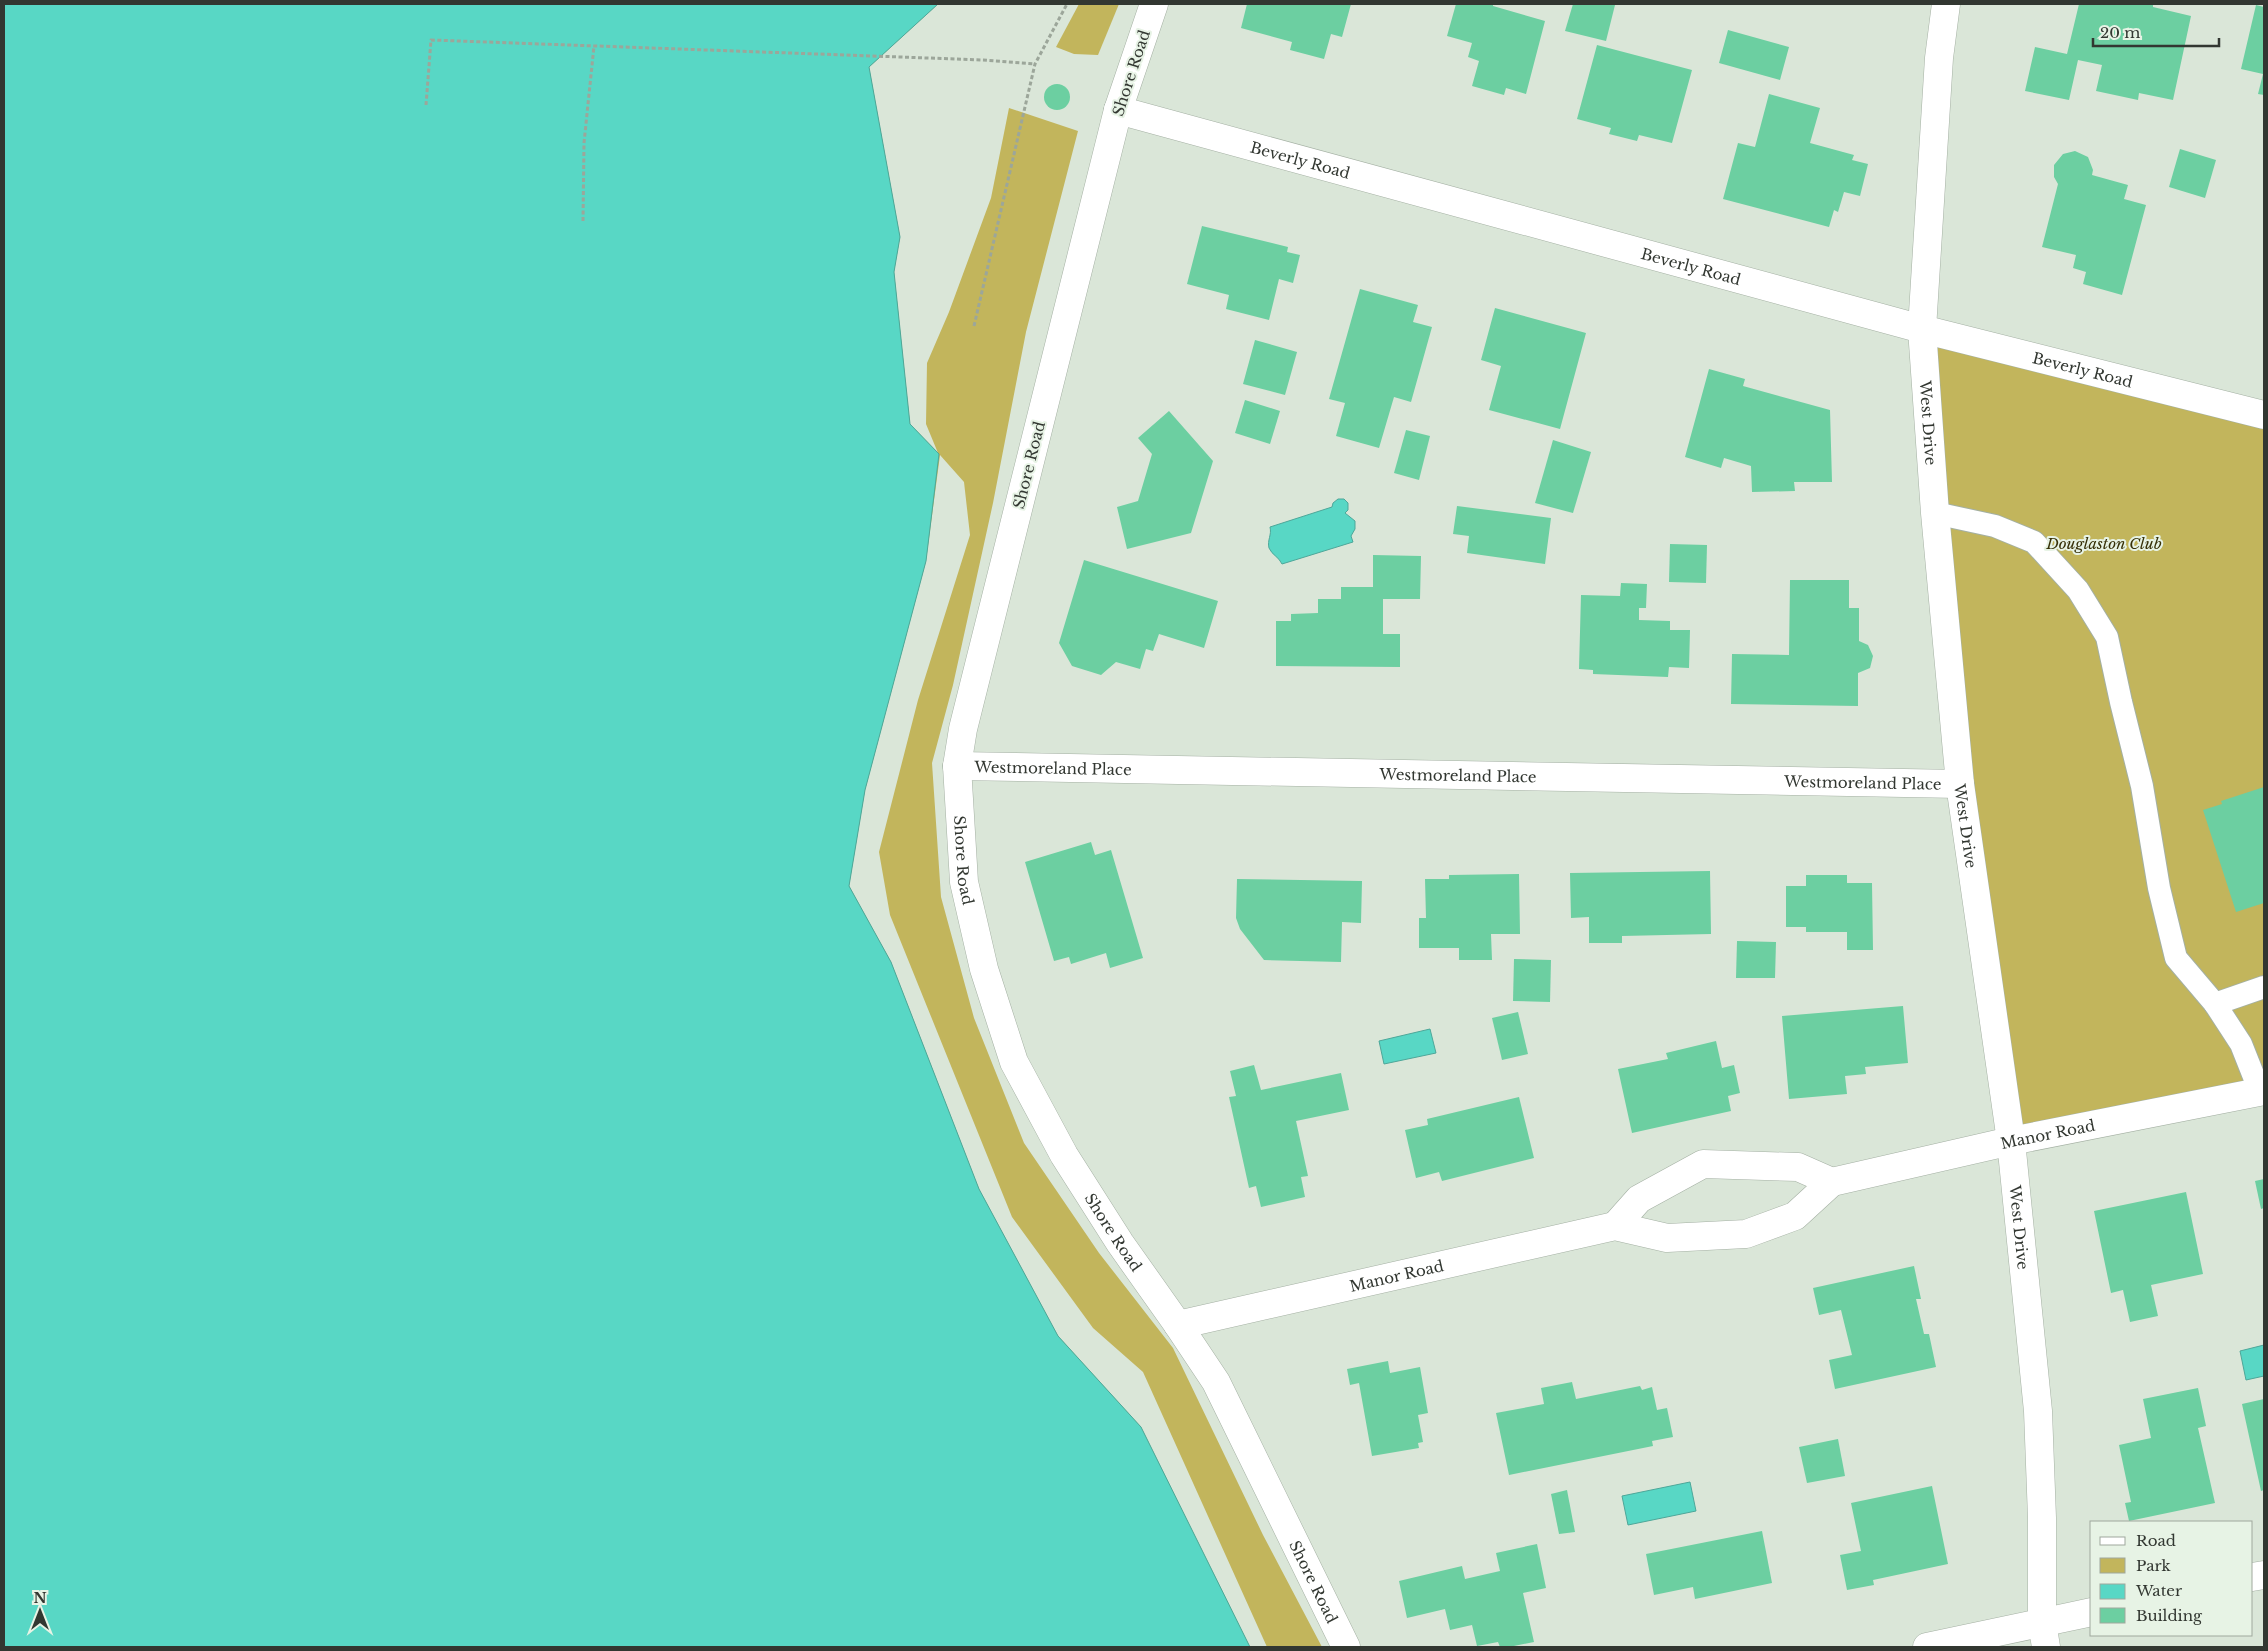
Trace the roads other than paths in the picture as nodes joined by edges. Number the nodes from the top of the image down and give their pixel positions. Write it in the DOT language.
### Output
graph roads {
  1 [pos="1154,4"];
  2 [pos="1946,4"];
  3 [pos="1118,110"];
  4 [pos="1922,328"];
  5 [pos="2264,414"];
  6 [pos="1934,512"];
  7 [pos="957,766"];
  8 [pos="1960,784"];
  9 [pos="2264,987"];
  10 [pos="2215,1004"];
  11 [pos="2262,1091"];
  12 [pos="2011,1141"];
  13 [pos="1832,1182"];
  14 [pos="1615,1226"];
  15 [pos="1178,1325"];
  16 [pos="2090,1613"];
  17 [pos="2044,1635"];
  18 [pos="1346,1647"];
  19 [pos="1927,1647"];
  1 -- 3 [label="street, Shore Road"];
  2 -- 4 [label="street, West Drive"];
  3 -- 4 [label="street, Beverly Road"];
  3 -- 7 [label="street, Shore Road"];
  4 -- 5 [label="street, Beverly Road"];
  4 -- 6 [label="street, West Drive"];
  6 -- 8 [label="street, West Drive"];
  6 -- 10 [label="lane"];
  7 -- 8 [label="street, Westmoreland Place"];
  7 -- 15 [label="street, Shore Road"];
  8 -- 12 [label="street, West Drive"];
  9 -- 10 [label="lane"];
  10 -- 11 [label="lane"];
  11 -- 12 [label="street, Manor Road"];
  12 -- 13 [label="street, Manor Road"];
  12 -- 17 [label="street, West Drive"];
  13 -- 14 [label="street, Manor Road"];
  13 -- 14 [label="street"];
  14 -- 15 [label="street, Manor Road"];
  15 -- 18 [label="street, Shore Road"];
  16 -- 17 [label="street"];
  17 -- 19 [label="street"];
}
